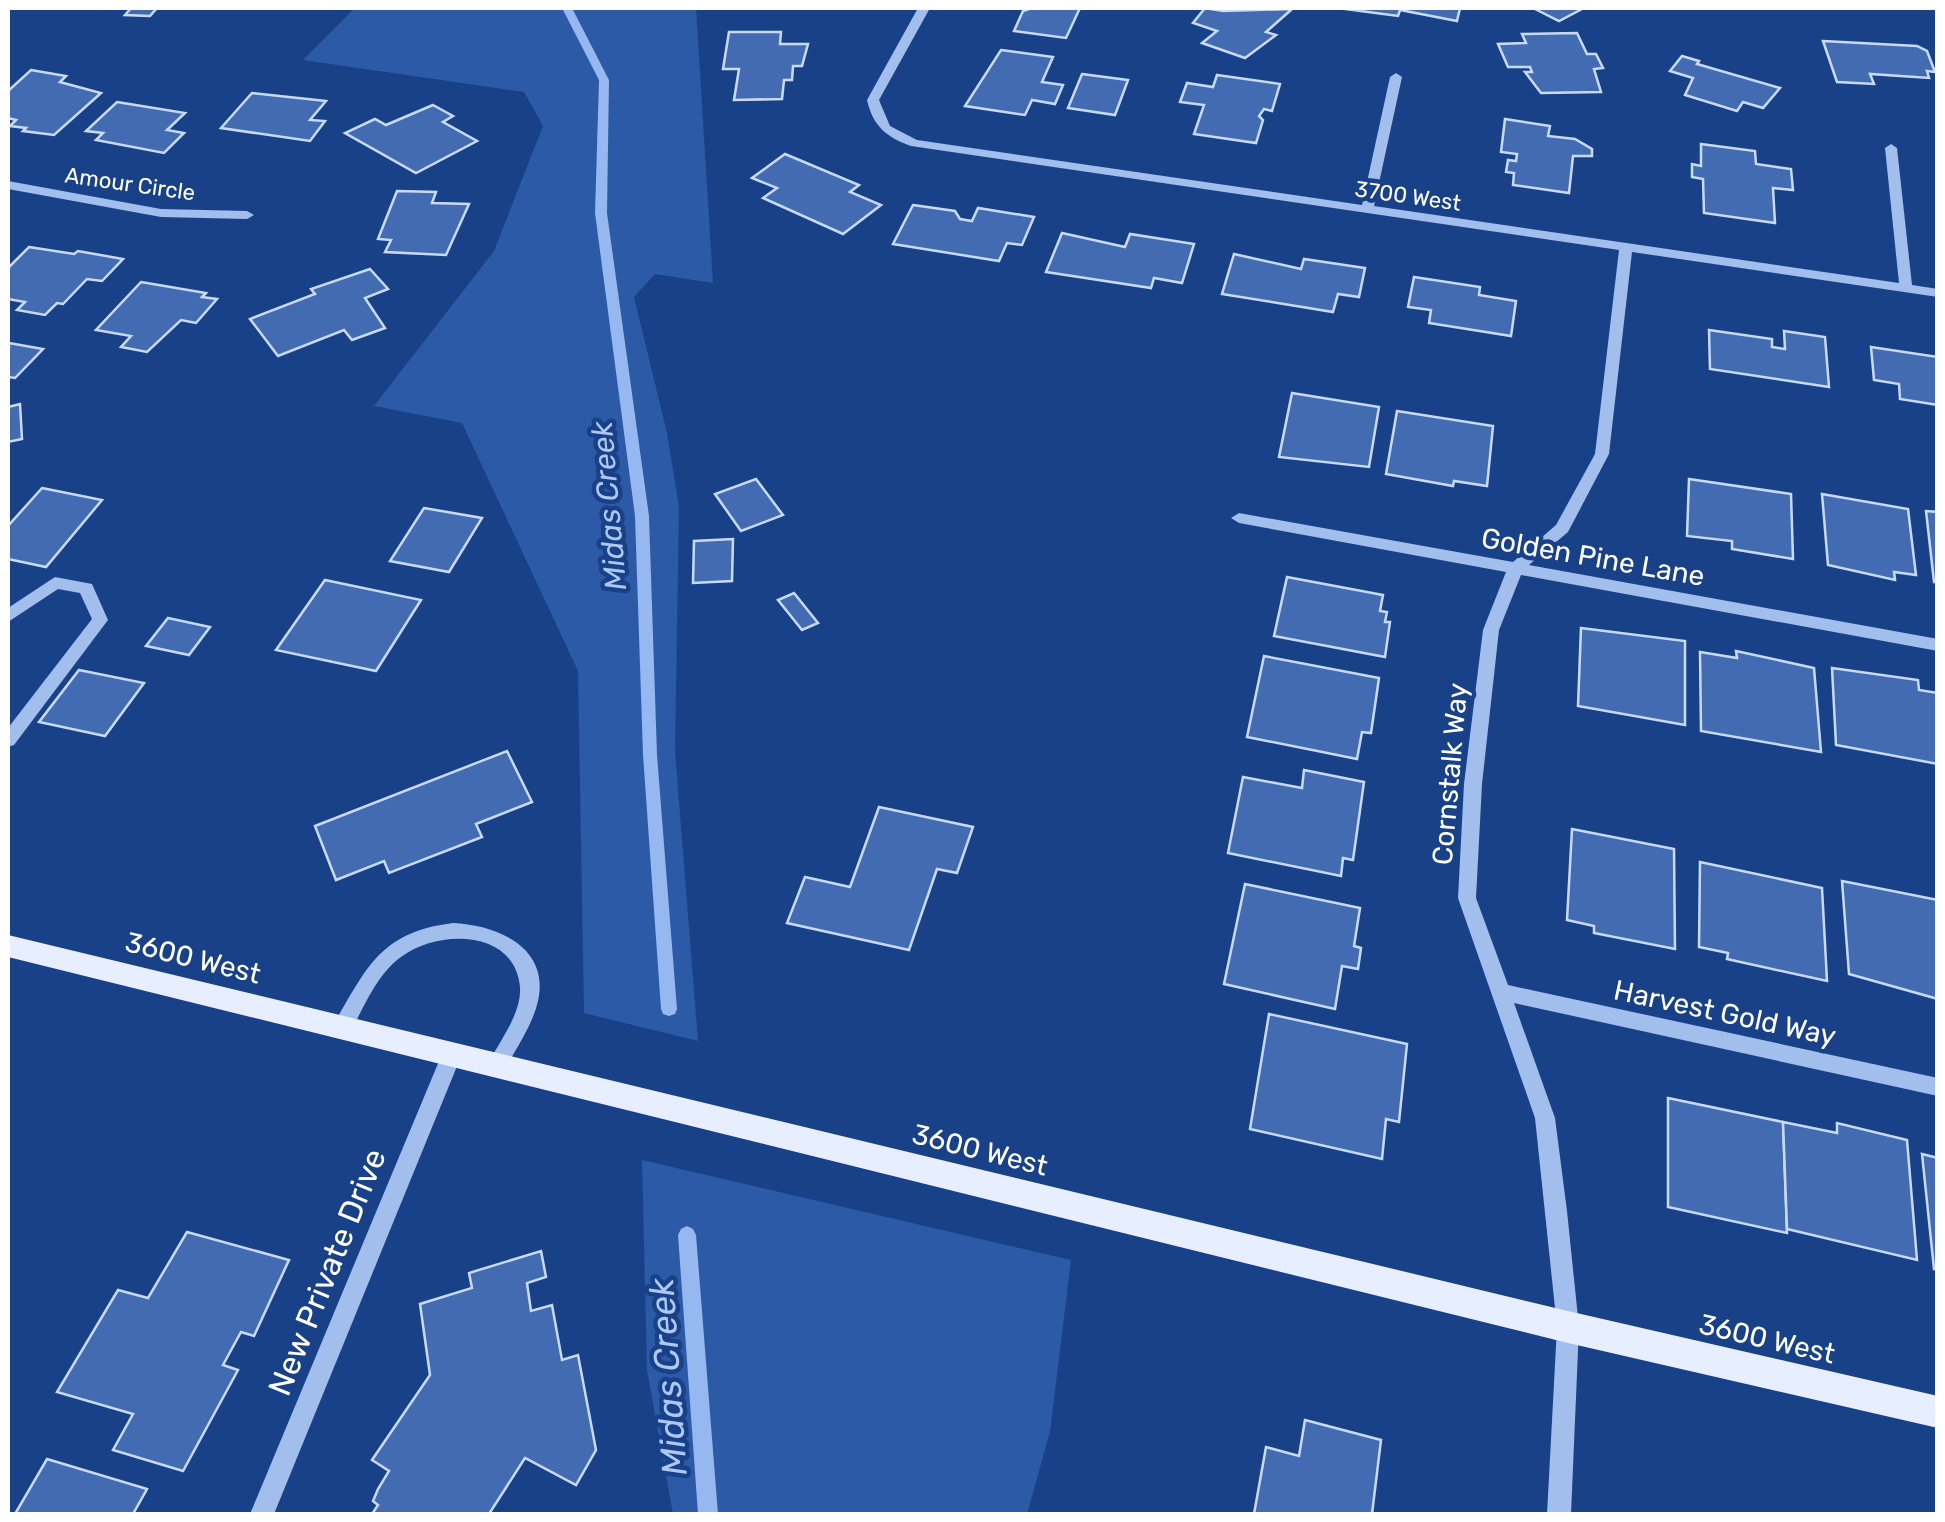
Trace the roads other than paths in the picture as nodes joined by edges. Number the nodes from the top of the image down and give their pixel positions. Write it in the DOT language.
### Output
graph roads {
  1 [pos="924,8"];
  2 [pos="1396,77"];
  3 [pos="1891,148"];
  4 [pos="8,186"];
  5 [pos="1368,210"];
  6 [pos="247,214"];
  7 [pos="1626,249"];
  8 [pos="1906,288"];
  9 [pos="1938,293"];
  10 [pos="1240,518"];
  11 [pos="1516,568"];
  12 [pos="8,616"];
  13 [pos="1938,644"];
  14 [pos="8,740"];
  15 [pos="8,946"];
  16 [pos="1501,992"];
  17 [pos="342,1028"];
  18 [pos="452,1054"];
  19 [pos="497,1066"];
  20 [pos="1938,1087"];
  21 [pos="1568,1327"];
  22 [pos="1938,1412"];
  23 [pos="262,1514"];
  24 [pos="1560,1514"];
  1 -- 5 [label="street, 3700 West"];
  2 -- 5 [label="street"];
  3 -- 8 [label="street"];
  4 -- 6 [label="street, Amour Circle"];
  5 -- 7 [label="street, 3700 West"];
  7 -- 8 [label="street, 3700 West"];
  7 -- 11 [label="street, Cornstalk Way"];
  8 -- 9 [label="street, 3700 West"];
  10 -- 11 [label="street, Golden Pine Lane"];
  11 -- 13 [label="street, Golden Pine Lane"];
  11 -- 16 [label="street, Cornstalk Way"];
  12 -- 14 [label="street"];
  15 -- 17 [label="main road, 3600 West"];
  16 -- 20 [label="street, Harvest Gold Way"];
  16 -- 21 [label="street, Cornstalk Way"];
  17 -- 18 [label="main road, 3600 West"];
  17 -- 19 [label="street"];
  18 -- 19 [label="main road, 3600 West"];
  18 -- 23 [label="street, New Private Drive"];
  19 -- 21 [label="main road, 3600 West"];
  21 -- 22 [label="main road, 3600 West"];
  21 -- 24 [label="street, Cornstalk Way"];
}
